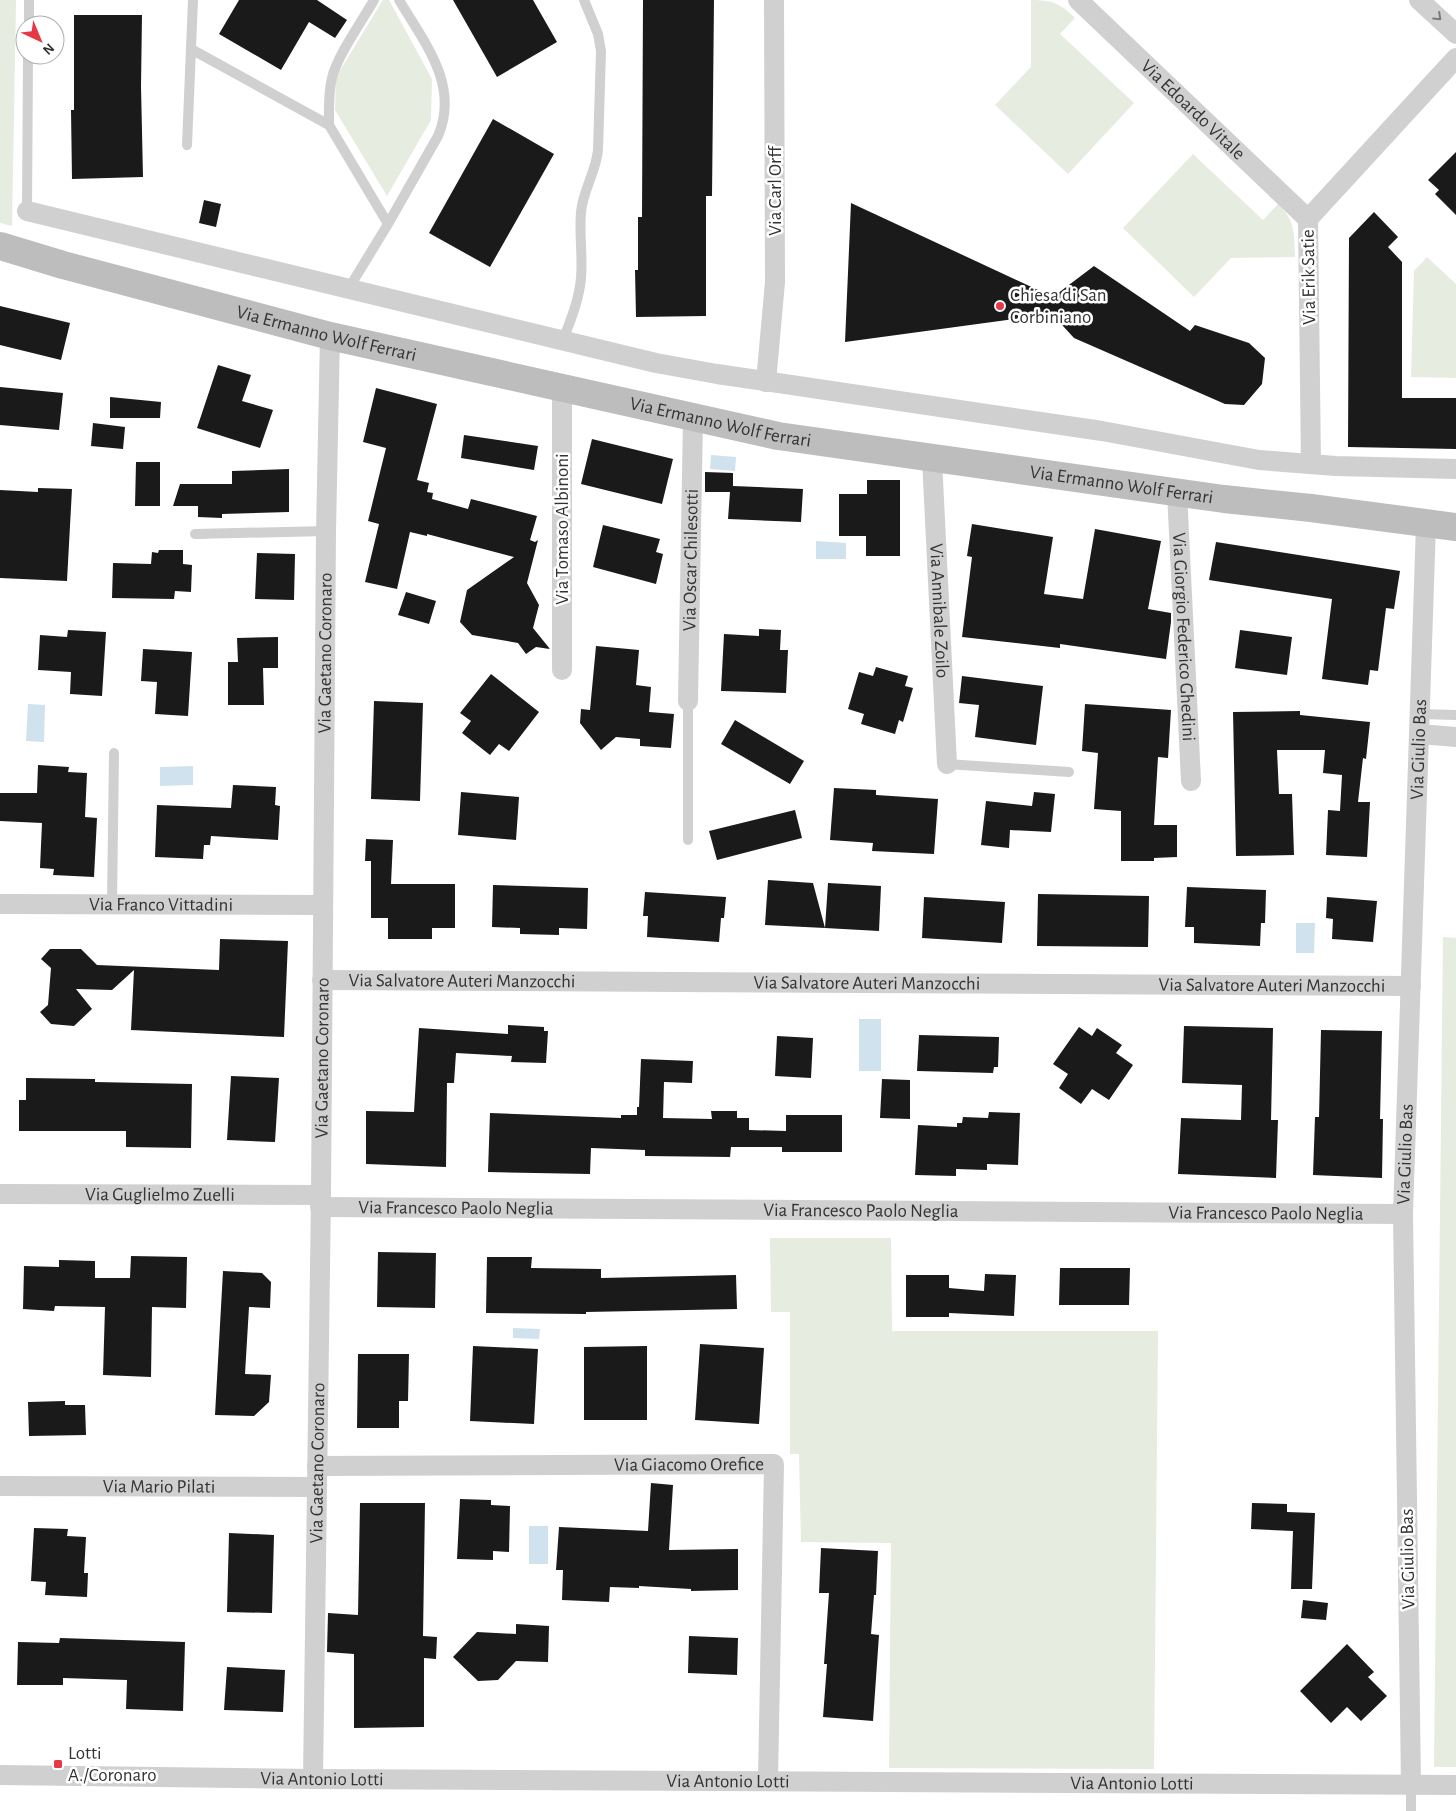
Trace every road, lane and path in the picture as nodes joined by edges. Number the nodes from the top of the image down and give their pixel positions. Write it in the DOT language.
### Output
graph roads {
  1 [pos="29,0"];
  2 [pos="193,0"];
  3 [pos="374,0"];
  4 [pos="399,0"];
  5 [pos="774,0"];
  6 [pos="1078,0"];
  7 [pos="1419,0"];
  8 [pos="583,1"];
  9 [pos="29,15"];
  10 [pos="1456,34"];
  11 [pos="191,49"];
  12 [pos="1456,58"];
  13 [pos="28,65"];
  14 [pos="329,125"];
  15 [pos="186,145"];
  16 [pos="27,211"];
  17 [pos="1308,220"];
  18 [pos="388,224"];
  19 [pos="0,246"];
  20 [pos="349,288"];
  21 [pos="330,336"];
  22 [pos="563,340"];
  23 [pos="766,382"];
  24 [pos="562,388"];
  25 [pos="693,418"];
  26 [pos="932,459"];
  27 [pos="1312,464"];
  28 [pos="1456,469"];
  29 [pos="1177,492"];
  30 [pos="1426,524"];
  31 [pos="1456,527"];
  32 [pos="326,531"];
  33 [pos="195,534"];
  34 [pos="562,670"];
  35 [pos="688,702"];
  36 [pos="1420,714"];
  37 [pos="1456,716"];
  38 [pos="1420,734"];
  39 [pos="1456,737"];
  40 [pos="114,752"];
  41 [pos="947,764"];
  42 [pos="1069,772"];
  43 [pos="1191,781"];
  44 [pos="688,840"];
  45 [pos="0,904"];
  46 [pos="112,904"];
  47 [pos="322,905"];
  48 [pos="322,980"];
  49 [pos="1412,986"];
  50 [pos="0,1194"];
  51 [pos="321,1201"];
  52 [pos="1403,1214"];
  53 [pos="317,1466"];
  54 [pos="0,1486"];
  55 [pos="316,1487"];
  56 [pos="0,1775"];
  57 [pos="313,1779"];
  58 [pos="768,1780"];
  59 [pos="1411,1785"];
  60 [pos="1456,1785"];
  61 [pos="1411,1811"];
  1 -- 9 [label="lane"];
  2 -- 11 [label="lane"];
  3 -- 14 [label="lane"];
  4 -- 18 [label="lane"];
  5 -- 23 [label="street, Via Carl Orff"];
  6 -- 17 [label="street, Via Edoardo Vitale"];
  7 -- 10 [label="street, one-way"];
  8 -- 22 [label="lane"];
  11 -- 14 [label="lane"];
  11 -- 15 [label="lane"];
  12 -- 17 [label="street, Via Erik Satie"];
  13 -- 16 [label="lane"];
  14 -- 18 [label="lane"];
  16 -- 20 [label="street"];
  17 -- 27 [label="street, Via Erik Satie"];
  18 -- 20 [label="lane"];
  19 -- 21 [label="street, Via Ermanno Wolf Ferrari"];
  20 -- 22 [label="street"];
  21 -- 24 [label="street, Via Ermanno Wolf Ferrari"];
  21 -- 32 [label="street, Via Gaetano Coronaro"];
  22 -- 23 [label="street"];
  23 -- 27 [label="street"];
  24 -- 25 [label="street, Via Ermanno Wolf Ferrari"];
  24 -- 34 [label="street, Via Tomaso Albinoni"];
  25 -- 26 [label="street, Via Ermanno Wolf Ferrari"];
  25 -- 35 [label="street, Via Oscar Chilesotti"];
  26 -- 29 [label="street, Via Ermanno Wolf Ferrari"];
  26 -- 41 [label="street, Via Annibale Zoilo"];
  27 -- 28 [label="street"];
  29 -- 30 [label="street, Via Ermanno Wolf Ferrari"];
  29 -- 43 [label="street, Via Giorgio Federico Ghedini"];
  30 -- 31 [label="street, Via Ermanno Wolf Ferrari"];
  30 -- 36 [label="street, Via Giulio Bas"];
  32 -- 33 [label="lane"];
  32 -- 47 [label="street, Via Gaetano Coronaro"];
  35 -- 44 [label="lane"];
  36 -- 37 [label="lane"];
  36 -- 38 [label="street, Via Giulio Bas"];
  38 -- 39 [label="street"];
  38 -- 49 [label="street, Via Giulio Bas"];
  40 -- 46 [label="lane"];
  41 -- 42 [label="lane"];
  45 -- 46 [label="street, Via Franco Vittadini"];
  46 -- 47 [label="street, Via Franco Vittadini"];
  47 -- 48 [label="street, Via Gaetano Coronaro"];
  48 -- 49 [label="street, Via Salvatore Auteri Manzocchi"];
  48 -- 51 [label="street, Via Gaetano Coronaro"];
  49 -- 52 [label="street, Via Giulio Bas"];
  50 -- 51 [label="street, Via Guglielmo Zuelli"];
  51 -- 52 [label="street, Via Francesco Paolo Neglia"];
  51 -- 53 [label="street, Via Gaetano Coronaro"];
  52 -- 59 [label="street, Via Giulio Bas"];
  53 -- 55 [label="street, Via Gaetano Coronaro"];
  53 -- 58 [label="street, Via Giacomo Orefice"];
  54 -- 55 [label="street, Via Mario Pilati"];
  55 -- 57 [label="street, Via Gaetano Coronaro"];
  56 -- 57 [label="street, Via Antonio Lotti"];
  57 -- 58 [label="street, Via Antonio Lotti"];
  58 -- 59 [label="street, Via Antonio Lotti"];
  59 -- 60 [label="street, Via Antonio Lotti"];
  59 -- 61 [label="lane"];
}
